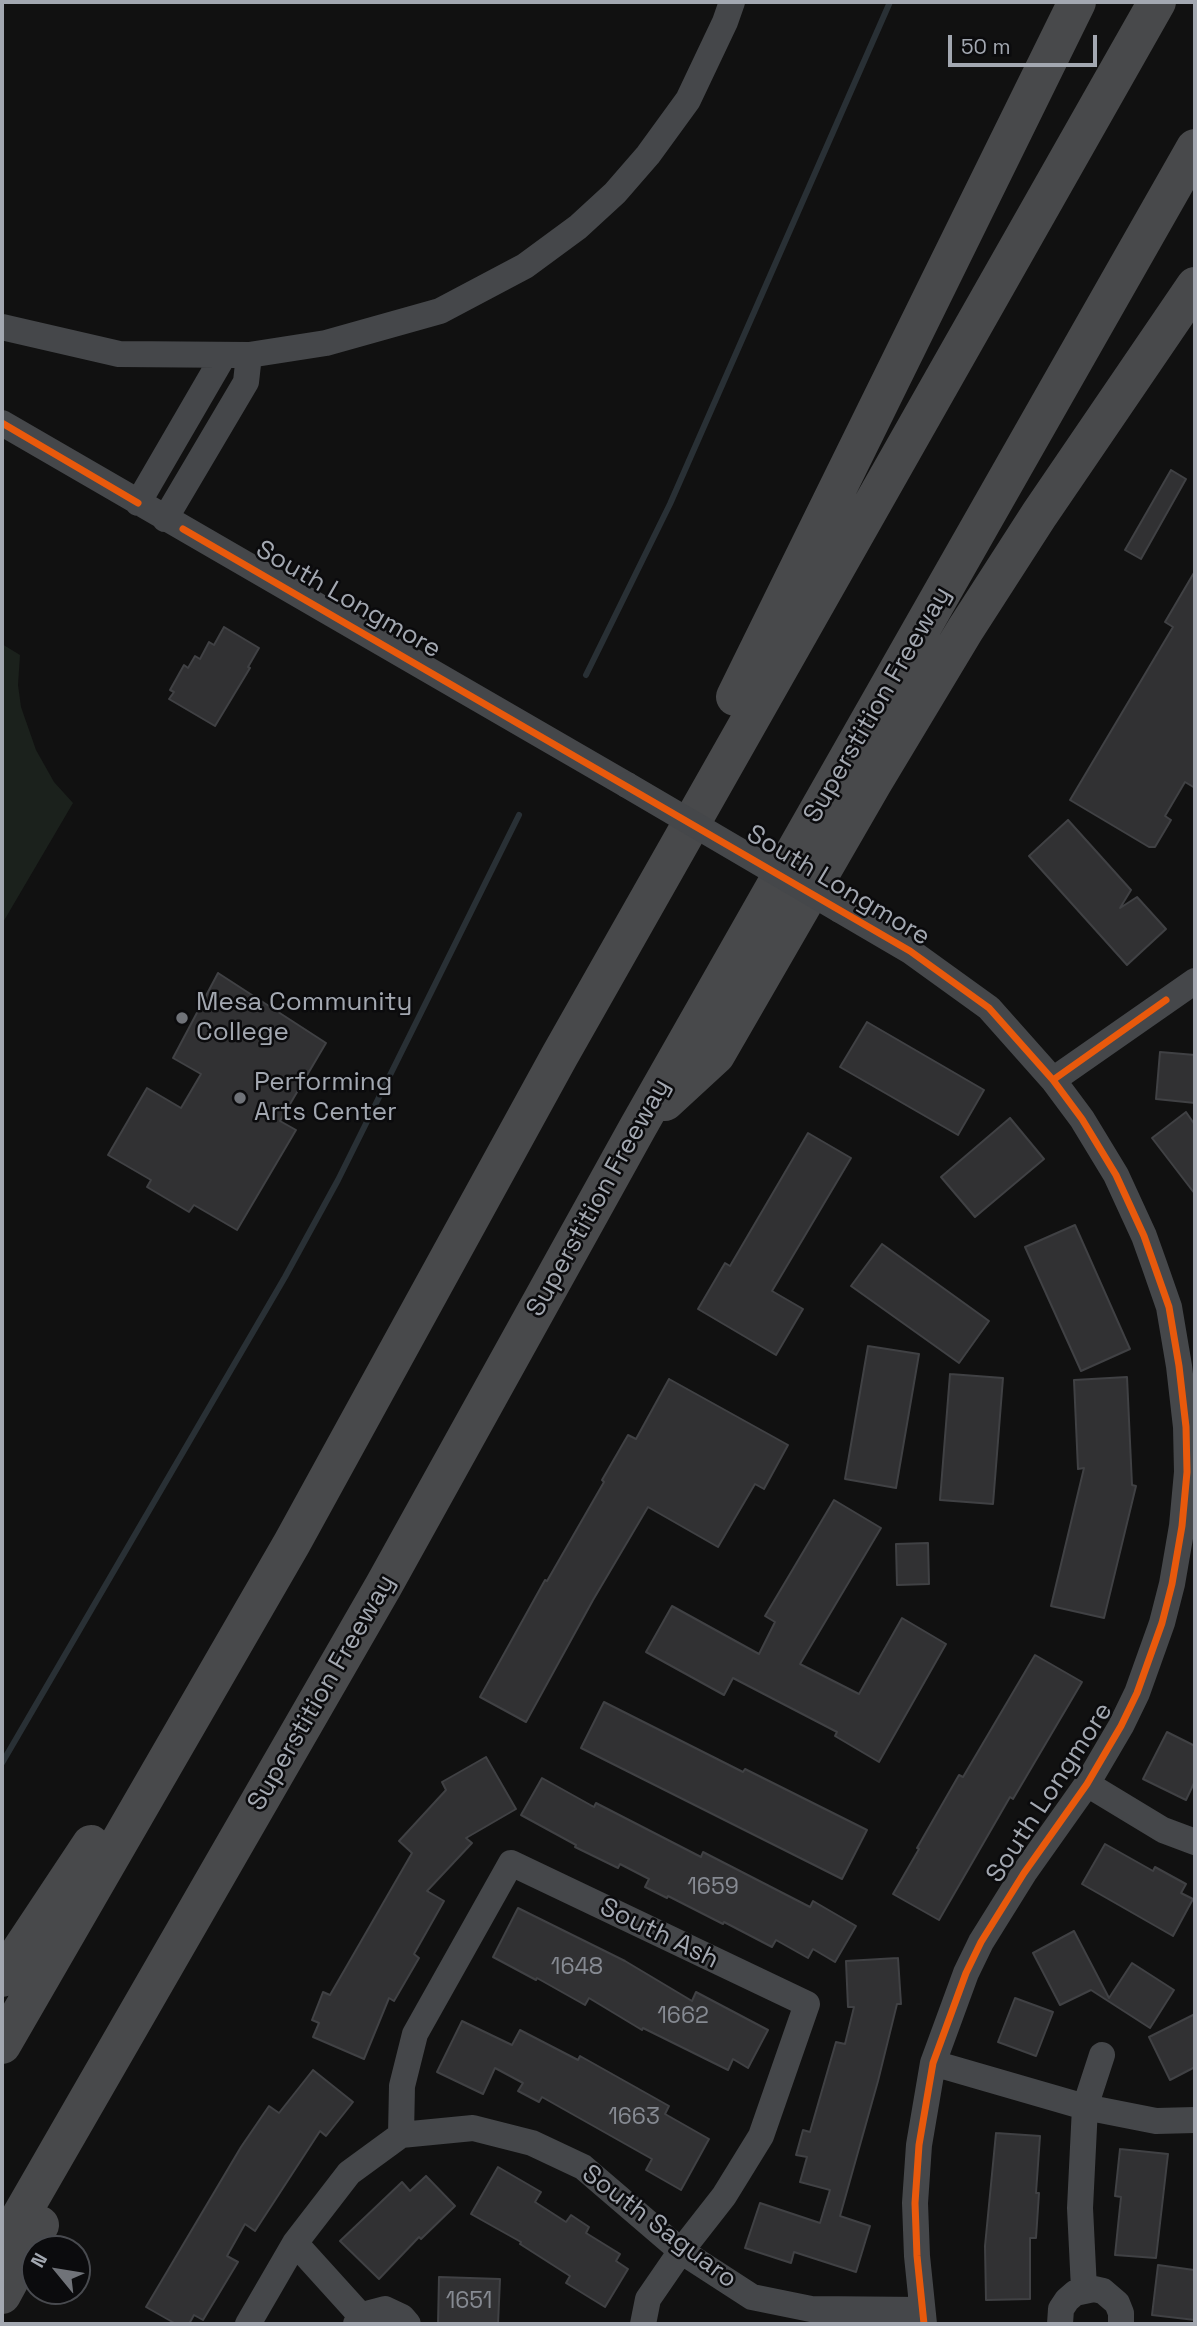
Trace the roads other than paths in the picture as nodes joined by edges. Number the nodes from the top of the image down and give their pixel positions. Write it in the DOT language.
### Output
graph roads {
  1 [pos="732,2"];
  2 [pos="1077,2"];
  3 [pos="1157,2"];
  4 [pos="1195,148"];
  5 [pos="1195,286"];
  6 [pos="2,327"];
  7 [pos="237,355"];
  8 [pos="2,423"];
  9 [pos="138,503"];
  10 [pos="165,519"];
  11 [pos="1195,981"];
  12 [pos="560,1055"];
  13 [pos="1053,1080"];
  14 [pos="638,1127"];
  15 [pos="1187,1364"];
  16 [pos="292,1543"];
  17 [pos="384,1585"];
  18 [pos="1184,1586"];
  19 [pos="1087,1784"];
  20 [pos="1195,1842"];
  21 [pos="2,1978"];
  22 [pos="2,2045"];
  23 [pos="1102,2055"];
  24 [pos="933,2063"];
  25 [pos="1085,2107"];
  26 [pos="1195,2120"];
  27 [pos="401,2135"];
  28 [pos="295,2243"];
  29 [pos="2,2248"];
  30 [pos="681,2251"];
  31 [pos="1084,2289"];
  32 [pos="2,2295"];
  33 [pos="923,2317"];
  34 [pos="359,2320"];
  35 [pos="248,2324"];
  36 [pos="408,2324"];
  37 [pos="643,2324"];
  38 [pos="1060,2324"];
  39 [pos="1121,2324"];
  1 -- 7 [label="street"];
  2 -- 12 [label="highway"];
  3 -- 12 [label="highway"];
  4 -- 14 [label="highway, Superstition Freeway"];
  5 -- 14 [label="highway"];
  6 -- 7 [label="street"];
  7 -- 9 [label="street"];
  7 -- 10 [label="street"];
  8 -- 9 [label="street, South Longmore"];
  9 -- 10 [label="street, South Longmore"];
  10 -- 13 [label="street, South Longmore, bridge"];
  11 -- 13 [label="street"];
  12 -- 16 [label="highway"];
  13 -- 15 [label="street, South Longmore"];
  14 -- 17 [label="highway, Superstition Freeway"];
  15 -- 18 [label="street, South Longmore"];
  16 -- 21 [label="highway"];
  16 -- 22 [label="highway"];
  17 -- 29 [label="highway, Superstition Freeway"];
  17 -- 32 [label="highway"];
  18 -- 19 [label="street, South Longmore"];
  19 -- 20 [label="street"];
  19 -- 24 [label="street, South Longmore"];
  23 -- 25 [label="street"];
  24 -- 25 [label="street"];
  24 -- 33 [label="street, South Longmore"];
  25 -- 26 [label="street"];
  25 -- 31 [label="street"];
  27 -- 28 [label="street"];
  27 -- 30 [label="street, South Saguaro"];
  27 -- 30 [label="street, South Ash"];
  28 -- 34 [label="street"];
  28 -- 35 [label="street"];
  30 -- 33 [label="street, South Saguaro"];
  30 -- 37 [label="street"];
  31 -- 38 [label="street"];
  31 -- 39 [label="street"];
  34 -- 36 [label="street"];
}
